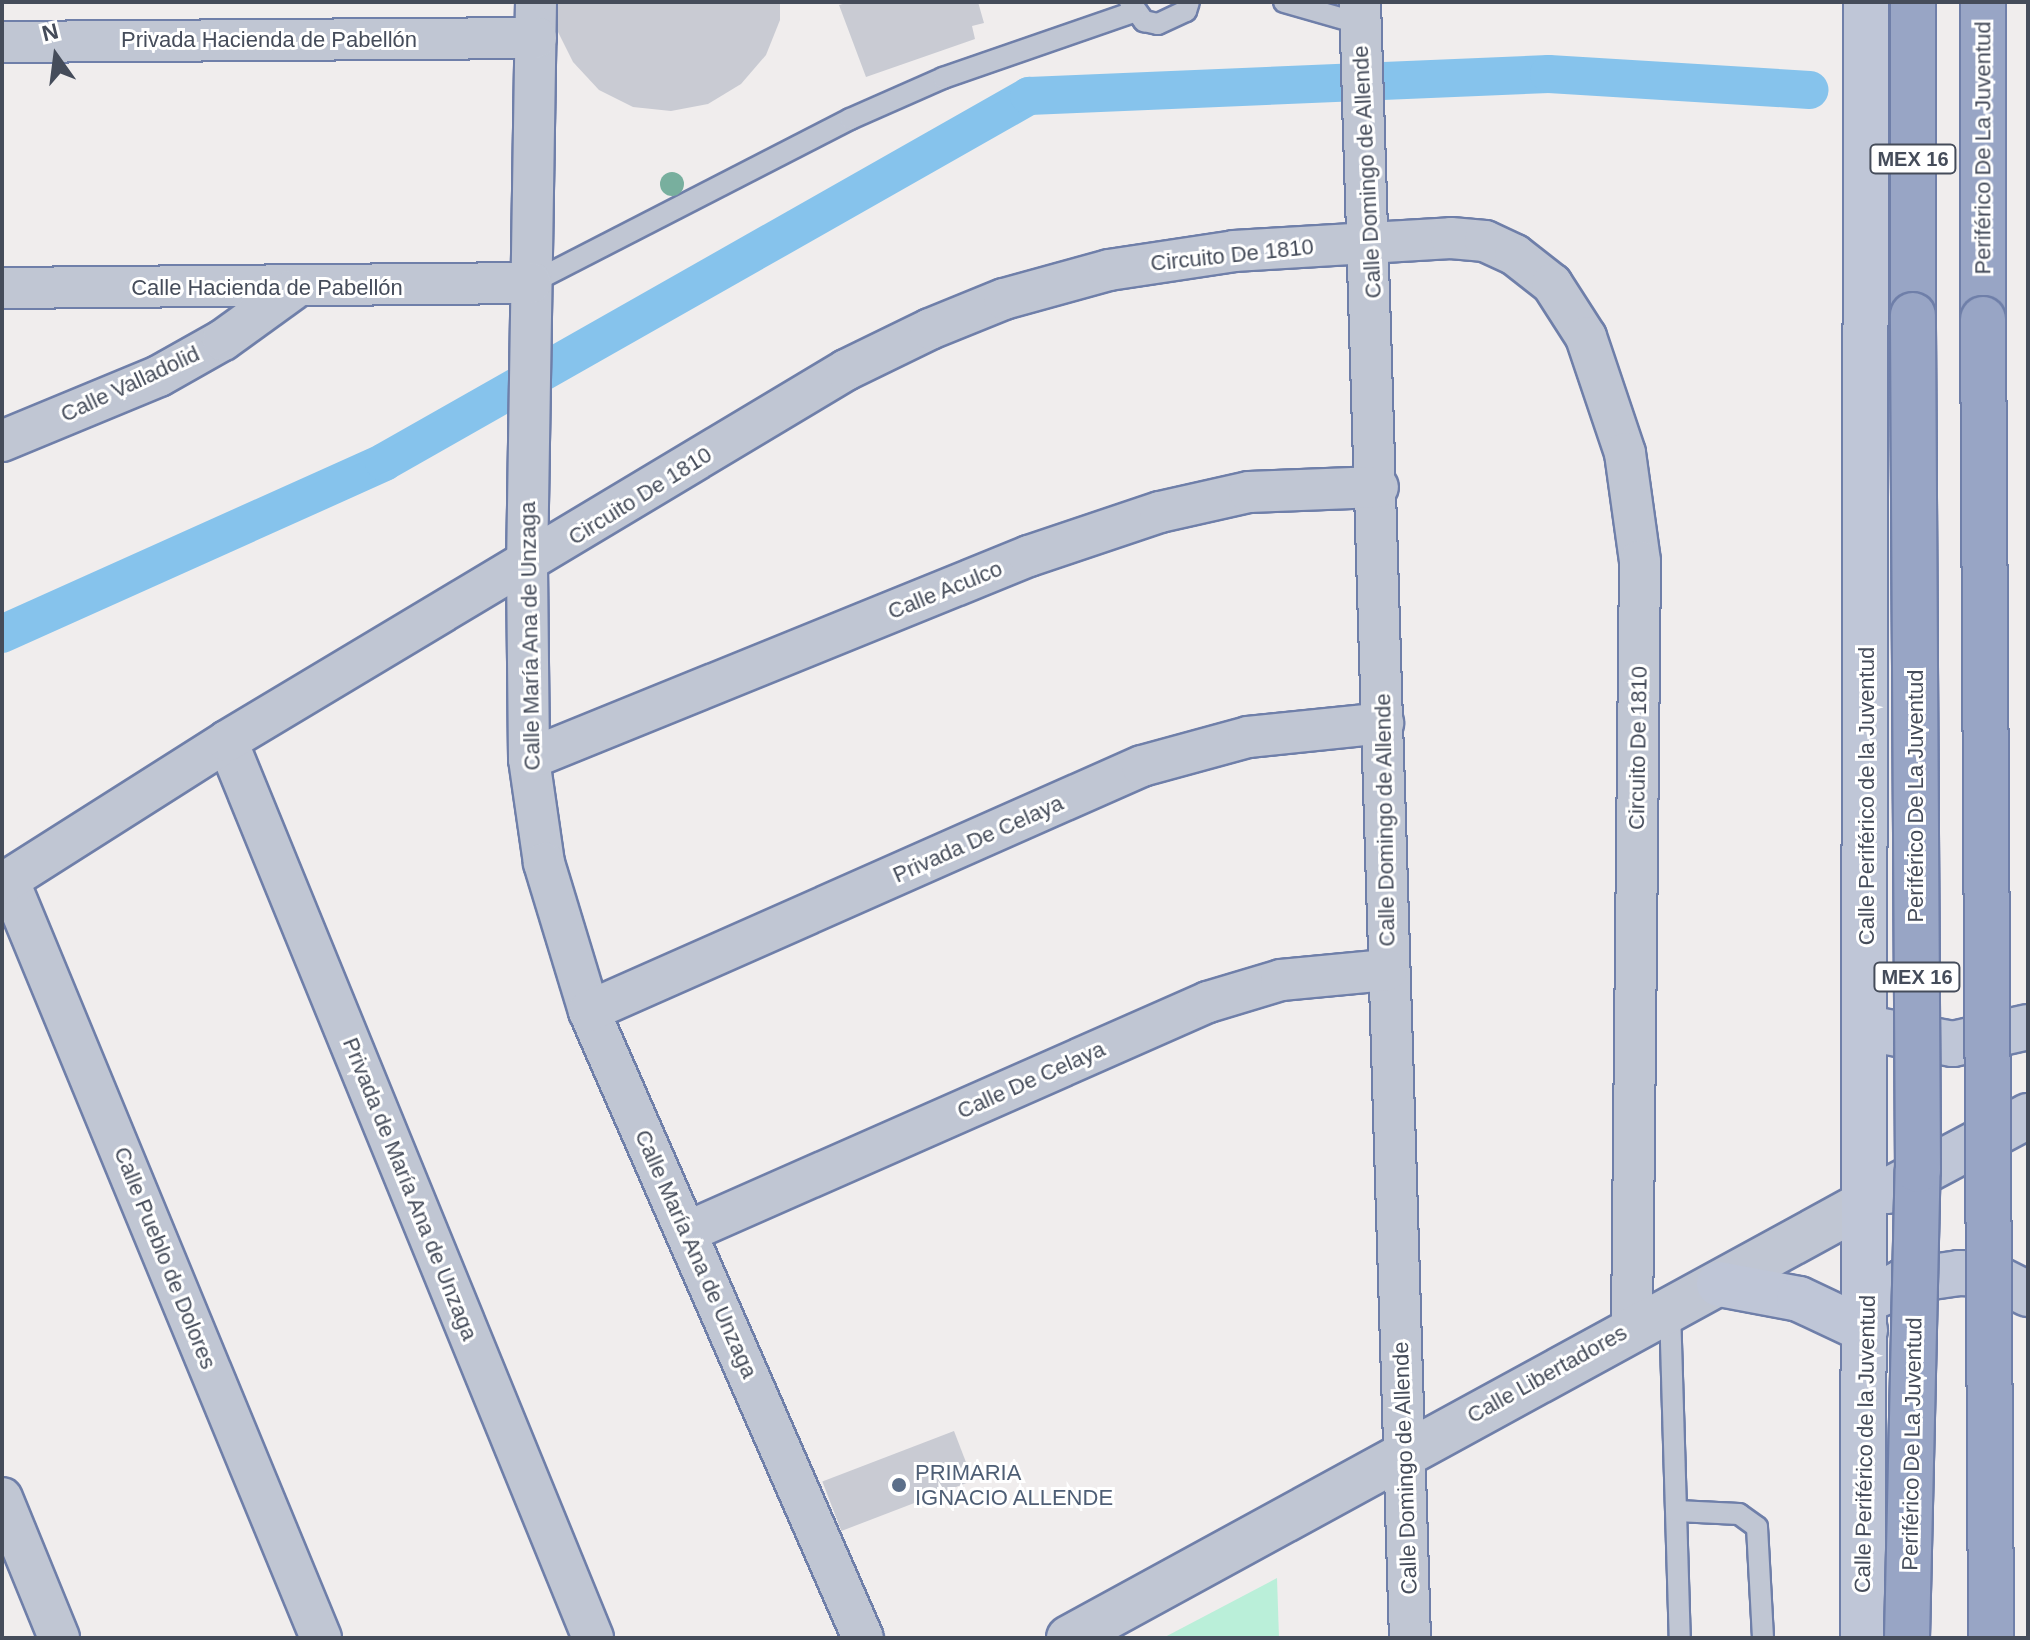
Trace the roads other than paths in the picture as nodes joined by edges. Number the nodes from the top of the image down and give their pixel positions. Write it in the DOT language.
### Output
graph roads {
  1 [pos="1189,2"];
  2 [pos="1284,2"];
  3 [pos="1866,2"];
  4 [pos="1913,2"];
  5 [pos="1983,2"];
  6 [pos="1132,7"];
  7 [pos="536,20"];
  8 [pos="1361,25"];
  9 [pos="2,42"];
  10 [pos="1371,241"];
  11 [pos="531,283"];
  12 [pos="2,288"];
  13 [pos="292,290"];
  14 [pos="2,441"];
  15 [pos="1378,487"];
  16 [pos="527,566"];
  17 [pos="1383,723"];
  18 [pos="227,741"];
  19 [pos="529,759"];
  20 [pos="5,882"];
  21 [pos="1387,970"];
  22 [pos="589,1011"];
  23 [pos="1867,1020"];
  24 [pos="2028,1027"];
  25 [pos="2028,1116"];
  26 [pos="1867,1202"];
  27 [pos="687,1232"];
  28 [pos="1719,1284"];
  29 [pos="2028,1294"];
  30 [pos="1866,1317"];
  31 [pos="1651,1318"];
  32 [pos="1404,1452"];
  33 [pos="2,1498"];
  34 [pos="1677,1511"];
  35 [pos="59,1638"];
  36 [pos="321,1638"];
  37 [pos="593,1638"];
  38 [pos="863,1638"];
  39 [pos="1069,1638"];
  40 [pos="1410,1638"];
  41 [pos="1680,1638"];
  42 [pos="1763,1638"];
  43 [pos="1863,1638"];
  44 [pos="1907,1638"];
  45 [pos="1991,1638"];
  1 -- 6 [label="lane"];
  2 -- 8 [label="lane"];
  3 -- 23 [label="main road, Calle Periférico de la Juventud"];
  4 -- 44 [label="highway, Periférico De La Juventud / MEX 16, bridge"];
  5 -- 45 [label="highway, Periférico De La Juventud / MEX 16, bridge"];
  6 -- 11 [label="lane"];
  7 -- 9 [label="street, Privada Hacienda de Pabellón"];
  7 -- 11 [label="street, Calle María Ana de Unzaga"];
  8 -- 10 [label="street, Calle Domingo de Allende"];
  10 -- 15 [label="street, Calle Domingo de Allende"];
  10 -- 16 [label="street, Circuito De 1810"];
  10 -- 31 [label="street, Circuito De 1810"];
  11 -- 13 [label="street, Calle Hacienda de Pabellón"];
  11 -- 16 [label="street, Calle María Ana de Unzaga"];
  12 -- 13 [label="street, Calle Hacienda de Pabellón"];
  13 -- 14 [label="street, Calle Valladolid"];
  15 -- 17 [label="street, Calle Domingo de Allende"];
  15 -- 19 [label="street, Calle Aculco"];
  16 -- 18 [label="street, Circuito De 1810"];
  16 -- 19 [label="street, Calle María Ana de Unzaga"];
  17 -- 21 [label="street, Calle Domingo de Allende"];
  17 -- 22 [label="street, Privada De Celaya"];
  18 -- 20 [label="street, Circuito De 1810"];
  18 -- 37 [label="street, Privada de María Ana de Unzaga"];
  19 -- 22 [label="street, Calle María Ana de Unzaga"];
  20 -- 36 [label="street, Calle Pueblo de Dolores"];
  21 -- 27 [label="street, Calle De Celaya"];
  21 -- 32 [label="street, Calle Domingo de Allende"];
  22 -- 27 [label="street, Calle María Ana de Unzaga"];
  23 -- 24 [label="main road"];
  23 -- 26 [label="main road, Calle Periférico de la Juventud"];
  25 -- 26 [label="main road, Calle Libertadores"];
  26 -- 28 [label="street, Calle Libertadores"];
  26 -- 30 [label="main road, Calle Periférico de la Juventud"];
  27 -- 38 [label="street, Calle María Ana de Unzaga"];
  28 -- 30 [label="main road"];
  28 -- 31 [label="street, Calle Libertadores"];
  29 -- 30 [label="main road"];
  30 -- 43 [label="main road, Calle Periférico de la Juventud"];
  31 -- 32 [label="street, Calle Libertadores"];
  31 -- 34 [label="lane"];
  32 -- 39 [label="street, Calle Libertadores"];
  32 -- 40 [label="street, Calle Domingo de Allende"];
  33 -- 35 [label="street"];
  34 -- 41 [label="lane"];
  34 -- 42 [label="lane"];
}
